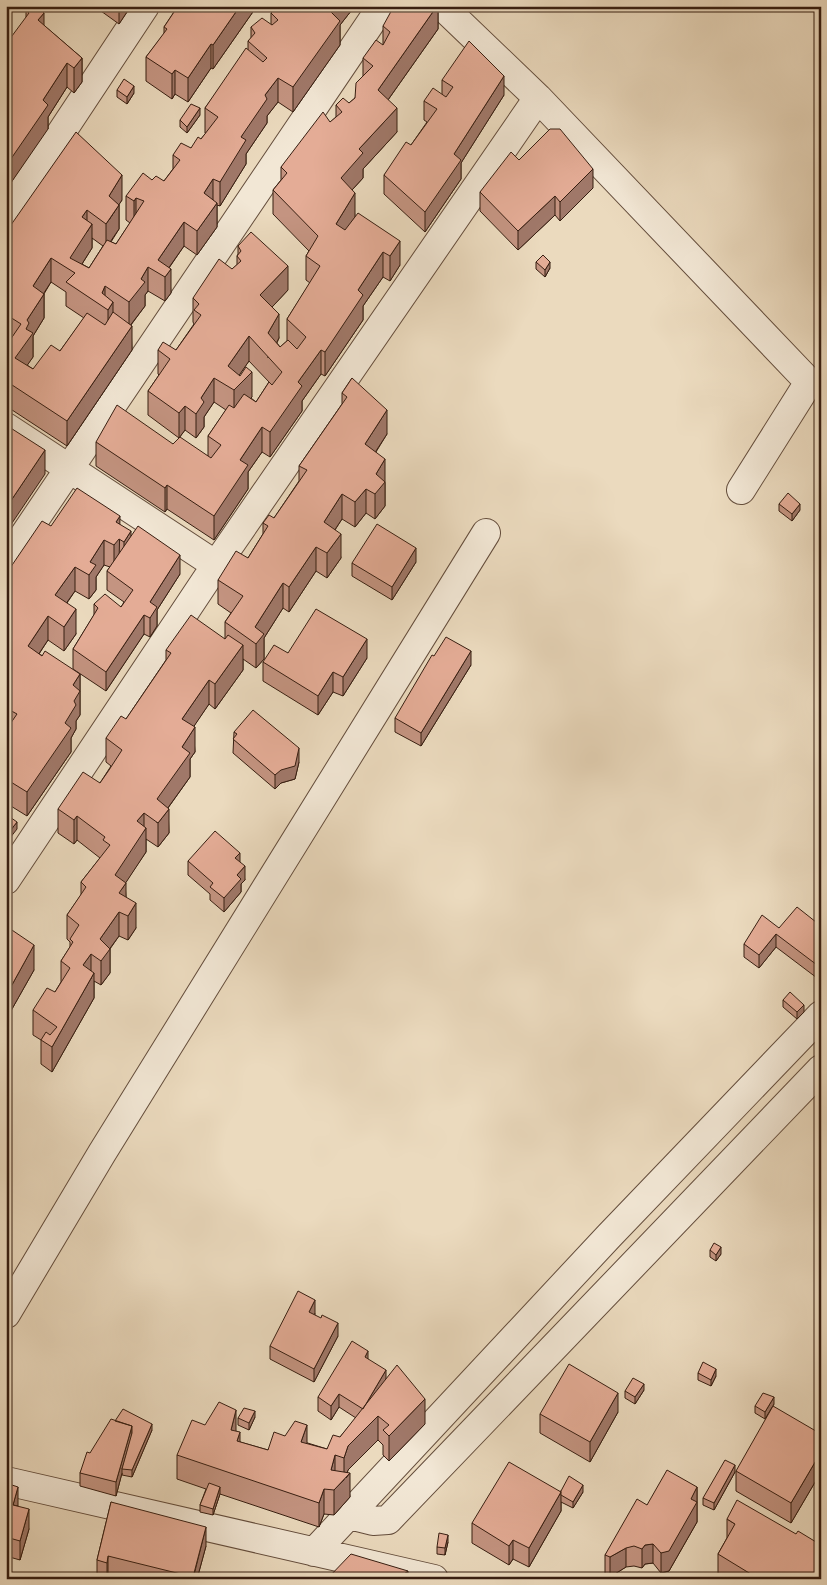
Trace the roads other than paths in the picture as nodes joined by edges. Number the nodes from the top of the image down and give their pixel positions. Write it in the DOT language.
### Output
graph roads {
  1 [pos="145,6"];
  2 [pos="382,6"];
  3 [pos="442,6"];
  4 [pos="538,98"];
  5 [pos="6,216"];
  6 [pos="6,427"];
  7 [pos="70,469"];
  8 [pos="741,490"];
  9 [pos="486,532"];
  10 [pos="6,562"];
  11 [pos="216,565"];
  12 [pos="6,880"];
  13 [pos="821,1015"];
  14 [pos="821,1069"];
  15 [pos="6,1314"];
  16 [pos="6,1481"];
  17 [pos="349,1515"];
  18 [pos="314,1552"];
  19 [pos="434,1579"];
  1 -- 5 [label="street"];
  2 -- 7 [label="street"];
  3 -- 4 [label="street"];
  4 -- 8 [label="street"];
  4 -- 11 [label="street"];
  6 -- 7 [label="street"];
  7 -- 10 [label="street"];
  7 -- 11 [label="street"];
  9 -- 15 [label="street"];
  11 -- 12 [label="street"];
  13 -- 17 [label="street"];
  14 -- 17 [label="street"];
  16 -- 18 [label="street"];
  17 -- 18 [label="street"];
  18 -- 19 [label="street"];
}
